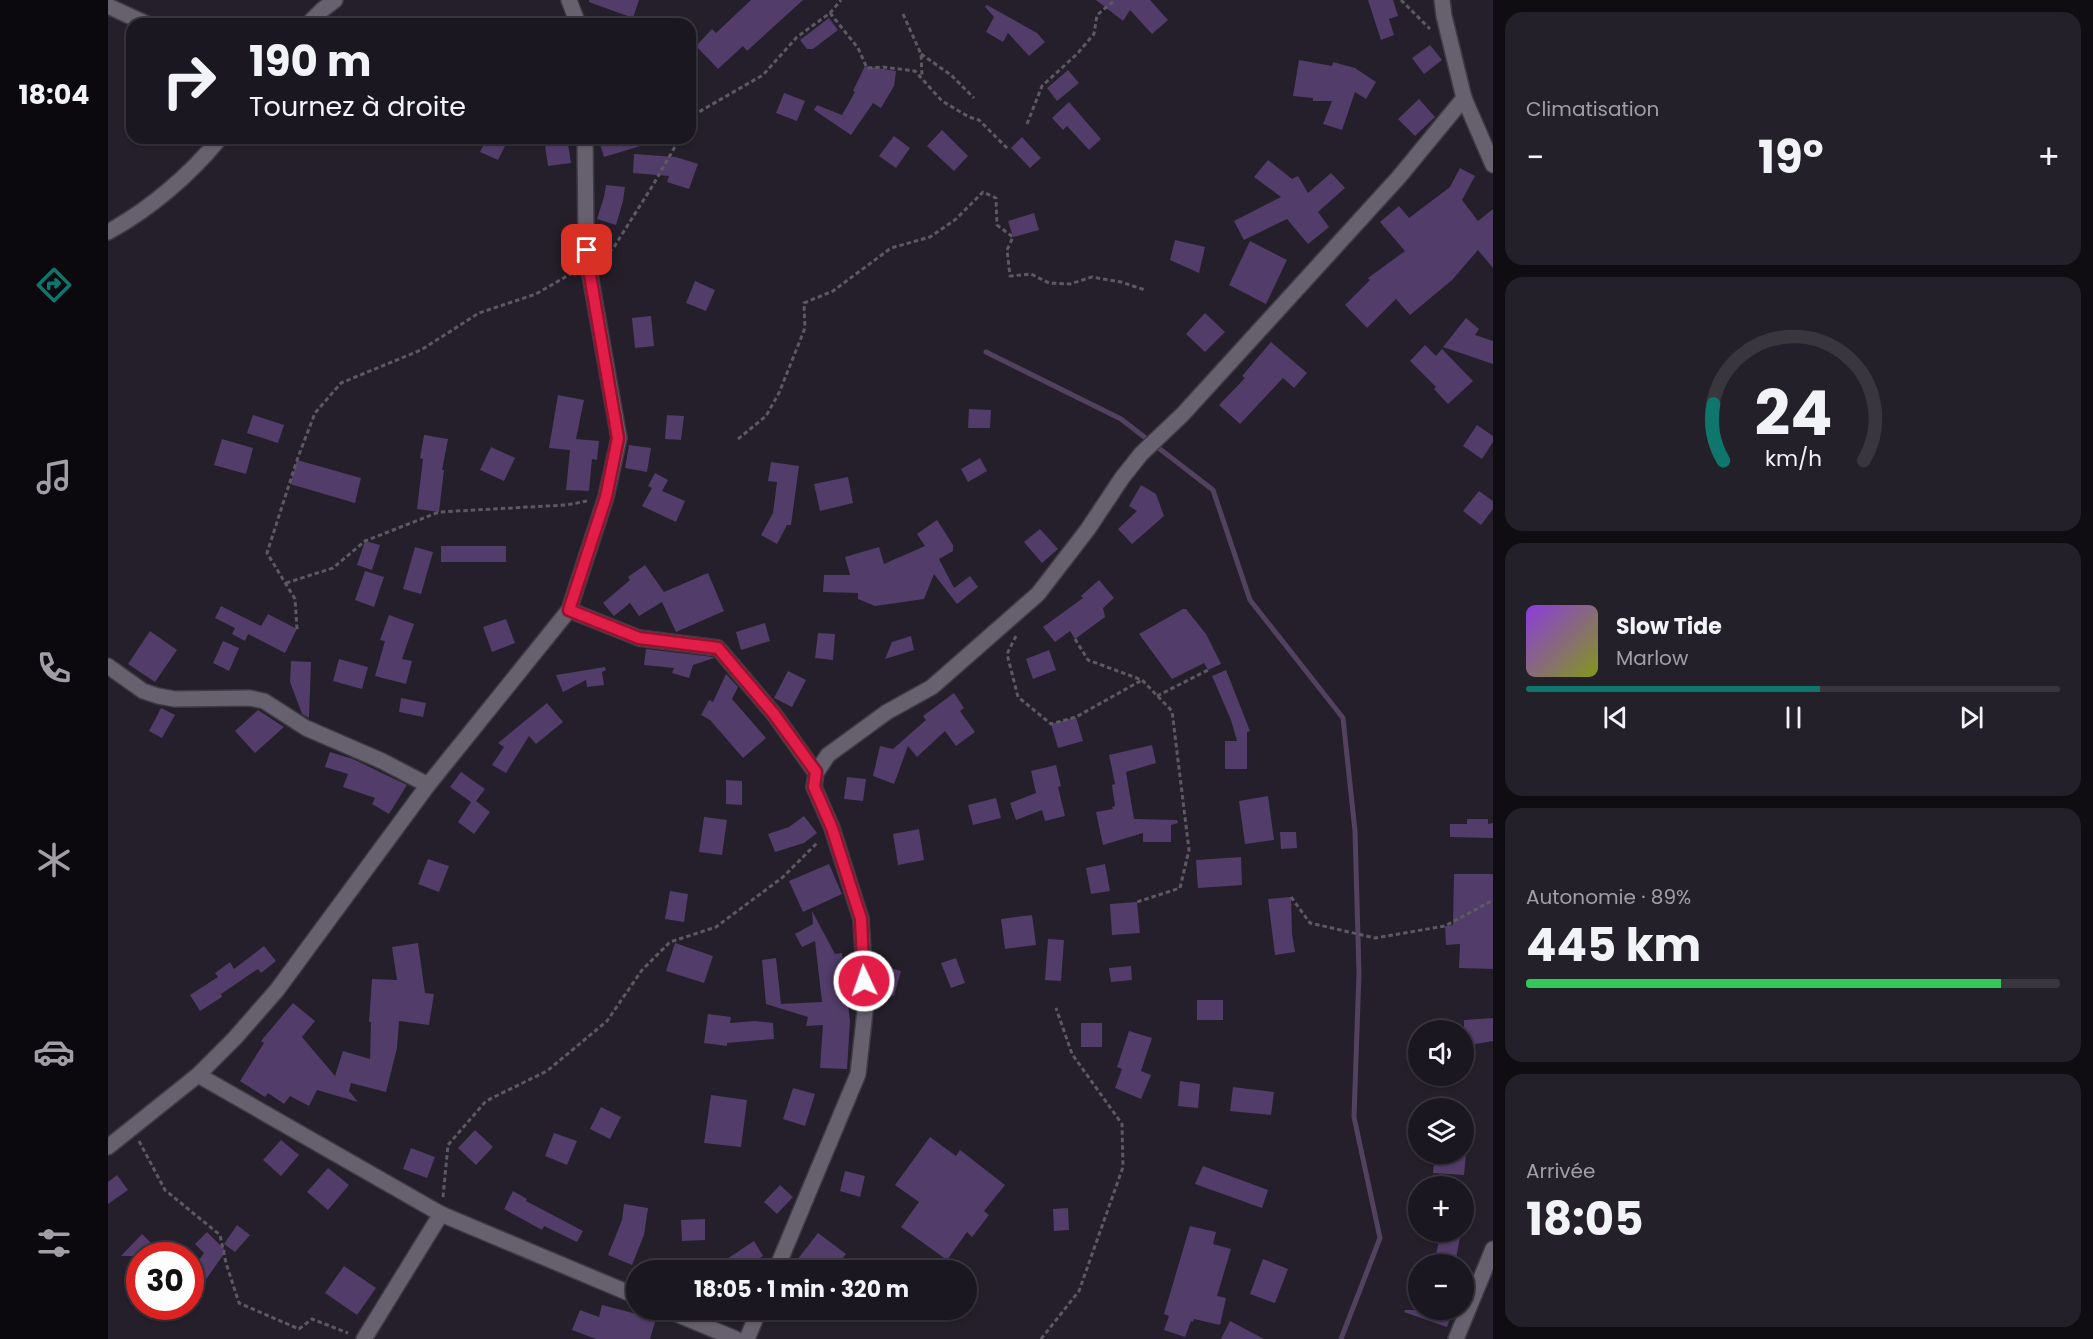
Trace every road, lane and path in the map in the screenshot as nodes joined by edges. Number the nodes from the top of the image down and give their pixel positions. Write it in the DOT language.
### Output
graph roads {
  1 [pos="335,0"];
  2 [pos="570,0"];
  3 [pos="841,0"];
  4 [pos="1115,0"];
  5 [pos="1442,0"];
  6 [pos="108,6"];
  7 [pos="830,13"];
  8 [pos="903,14"];
  9 [pos="134,18"];
  10 [pos="314,18"];
  11 [pos="576,18"];
  12 [pos="921,54"];
  13 [pos="922,79"];
  14 [pos="974,98"];
  15 [pos="1464,98"];
  16 [pos="696,114"];
  17 [pos="1027,124"];
  18 [pos="215,144"];
  19 [pos="585,144"];
  20 [pos="677,144"];
  21 [pos="1008,149"];
  22 [pos="1493,165"];
  23 [pos="108,232"];
  24 [pos="589,269"];
  25 [pos="1145,290"];
  26 [pos="738,439"];
  27 [pos="606,497"];
  28 [pos="286,583"];
  29 [pos="569,610"];
  30 [pos="297,629"];
  31 [pos="1017,634"];
  32 [pos="1075,639"];
  33 [pos="108,666"];
  34 [pos="1208,670"];
  35 [pos="1142,680"];
  36 [pos="1157,696"];
  37 [pos="816,772"];
  38 [pos="428,785"];
  39 [pos="832,828"];
  40 [pos="1291,897"];
  41 [pos="1493,900"];
  42 [pos="1137,902"];
  43 [pos="1056,1008"];
  44 [pos="198,1075"];
  45 [pos="133,1128"];
  46 [pos="108,1147"];
  47 [pos="441,1214"];
  48 [pos="1493,1249"];
  49 [pos="780,1260"];
  50 [pos="626,1292"];
  51 [pos="691,1320"];
  52 [pos="755,1320"];
  53 [pos="364,1339"];
  54 [pos="736,1339"];
  55 [pos="747,1339"];
  56 [pos="1041,1339"];
  57 [pos="1456,1339"];
  1 -- 10 [label="street"];
  2 -- 11 [label="street"];
  3 -- 7 [label="path"];
  4 -- 17 [label="path"];
  5 -- 15 [label="street"];
  6 -- 9 [label="street"];
  7 -- 13 [label="path"];
  7 -- 16 [label="path"];
  8 -- 12 [label="path"];
  12 -- 13 [label="path"];
  12 -- 14 [label="path"];
  13 -- 21 [label="path"];
  15 -- 22 [label="street"];
  15 -- 37 [label="street"];
  18 -- 23 [label="street"];
  19 -- 24 [label="street"];
  20 -- 24 [label="path"];
  24 -- 27 [label="street"];
  24 -- 28 [label="path"];
  25 -- 26 [label="path"];
  27 -- 28 [label="path"];
  27 -- 29 [label="street"];
  28 -- 30 [label="path"];
  29 -- 37 [label="street"];
  29 -- 38 [label="street"];
  31 -- 35 [label="path"];
  32 -- 35 [label="path"];
  33 -- 38 [label="street"];
  34 -- 36 [label="path"];
  35 -- 36 [label="path"];
  36 -- 42 [label="path"];
  37 -- 39 [label="street"];
  38 -- 44 [label="street"];
  39 -- 47 [label="path"];
  39 -- 49 [label="street"];
  40 -- 41 [label="path"];
  43 -- 56 [label="path"];
  44 -- 45 [label="street"];
  44 -- 47 [label="street"];
  45 -- 46 [label="street"];
  45 -- 53 [label="path"];
  47 -- 50 [label="street"];
  47 -- 53 [label="street"];
  48 -- 57 [label="street"];
  51 -- 54 [label="street"];
  52 -- 55 [label="street"];
}
